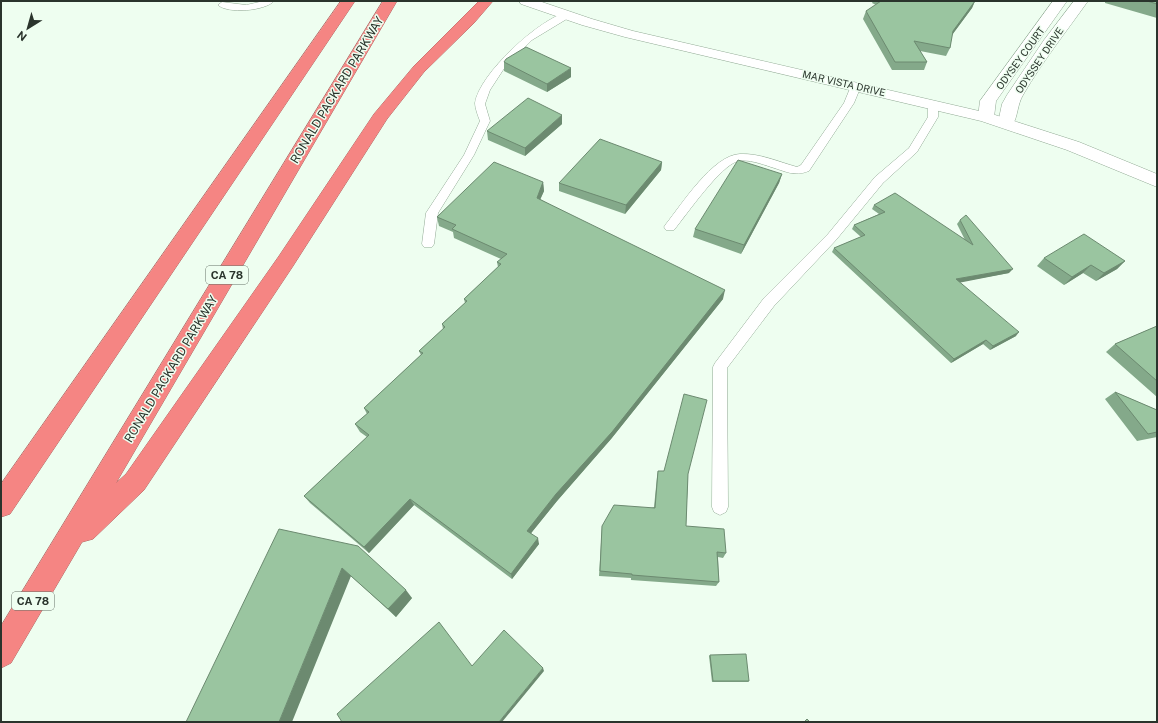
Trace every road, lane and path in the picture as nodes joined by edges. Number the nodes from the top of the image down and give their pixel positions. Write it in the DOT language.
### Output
graph roads {
  1 [pos="270,1"];
  2 [pos="348,1"];
  3 [pos="390,1"];
  4 [pos="486,1"];
  5 [pos="526,1"];
  6 [pos="575,1"];
  7 [pos="1060,1"];
  8 [pos="1081,1"];
  9 [pos="222,5"];
  10 [pos="326,8"];
  11 [pos="565,14"];
  12 [pos="291,85"];
  13 [pos="856,86"];
  14 [pos="933,105"];
  15 [pos="986,117"];
  16 [pos="1006,123"];
  17 [pos="1157,181"];
  18 [pos="670,227"];
  19 [pos="428,244"];
  20 [pos="1,505"];
  21 [pos="720,507"];
  22 [pos="64,549"];
  23 [pos="1,653"];
  1 -- 9 [label="lane"];
  2 -- 12 [label="highway"];
  3 -- 22 [label="highway, RONALD PACKARD PARKWAY / CA 78"];
  4 -- 22 [label="highway"];
  5 -- 11 [label="street, MAR VISTA DRIVE"];
  6 -- 11 [label="street"];
  7 -- 15 [label="street, ODYSEY COURT"];
  8 -- 16 [label="street, ODYSSEY DRIVE"];
  10 -- 12 [label="highway"];
  11 -- 13 [label="street, MAR VISTA DRIVE"];
  11 -- 19 [label="lane"];
  12 -- 20 [label="highway"];
  13 -- 14 [label="street, MAR VISTA DRIVE"];
  13 -- 18 [label="lane"];
  14 -- 15 [label="street, MAR VISTA DRIVE"];
  14 -- 21 [label="lane"];
  15 -- 16 [label="street, MAR VISTA DRIVE"];
  16 -- 17 [label="street, MAR VISTA DRIVE"];
  22 -- 23 [label="highway, RONALD PACKARD PARKWAY / CA 78"];
}
